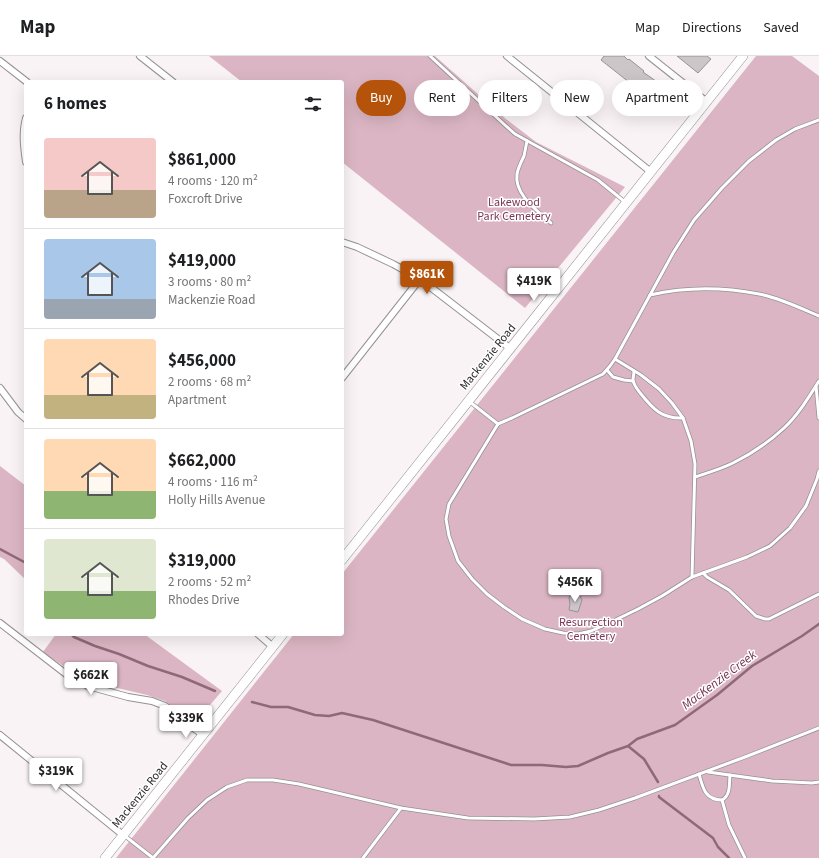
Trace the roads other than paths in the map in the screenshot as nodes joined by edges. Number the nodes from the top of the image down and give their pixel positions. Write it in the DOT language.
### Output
graph roads {
  1 [pos="140,56"];
  2 [pos="430,56"];
  3 [pos="507,56"];
  4 [pos="649,56"];
  5 [pos="742,56"];
  6 [pos="0,61"];
  7 [pos="24,80"];
  8 [pos="170,80"];
  9 [pos="707,102"];
  10 [pos="819,120"];
  11 [pos="24,124"];
  12 [pos="527,141"];
  13 [pos="24,147"];
  14 [pos="651,172"];
  15 [pos="627,203"];
  16 [pos="551,223"];
  17 [pos="344,243"];
  18 [pos="420,279"];
  19 [pos="650,295"];
  20 [pos="819,316"];
  21 [pos="511,349"];
  22 [pos="615,359"];
  23 [pos="607,370"];
  24 [pos="634,371"];
  25 [pos="344,375"];
  26 [pos="633,381"];
  27 [pos="819,381"];
  28 [pos="816,386"];
  29 [pos="0,388"];
  30 [pos="468,401"];
  31 [pos="24,417"];
  32 [pos="683,418"];
  33 [pos="819,418"];
  34 [pos="498,424"];
  35 [pos="819,471"];
  36 [pos="695,477"];
  37 [pos="344,557"];
  38 [pos="703,573"];
  39 [pos="692,577"];
  40 [pos="819,594"];
  41 [pos="0,623"];
  42 [pos="260,636"];
  43 [pos="281,636"];
  44 [pos="273,646"];
  45 [pos="819,728"];
  46 [pos="0,735"];
  47 [pos="203,735"];
  48 [pos="706,772"];
  49 [pos="699,774"];
  50 [pos="730,775"];
  51 [pos="819,782"];
  52 [pos="722,800"];
  53 [pos="401,808"];
  54 [pos="123,835"];
  55 [pos="105,858"];
  56 [pos="363,858"];
  57 [pos="745,858"];
  1 -- 8 [label="street"];
  2 -- 12 [label="lane"];
  3 -- 14 [label="street"];
  4 -- 9 [label="street"];
  5 -- 9 [label="main road, Mackenzie Road"];
  6 -- 7 [label="street"];
  9 -- 14 [label="main road, Mackenzie Road"];
  10 -- 19 [label="lane"];
  11 -- 13 [label="street"];
  12 -- 15 [label="lane"];
  12 -- 16 [label="lane"];
  14 -- 15 [label="main road, Mackenzie Road"];
  15 -- 21 [label="main road, Mackenzie Road"];
  17 -- 18 [label="street"];
  18 -- 21 [label="street"];
  18 -- 25 [label="street"];
  19 -- 20 [label="lane"];
  19 -- 22 [label="lane"];
  21 -- 30 [label="main road, Mackenzie Road"];
  22 -- 23 [label="lane"];
  22 -- 24 [label="lane"];
  23 -- 26 [label="lane"];
  23 -- 34 [label="lane"];
  24 -- 26 [label="lane"];
  24 -- 32 [label="lane"];
  26 -- 32 [label="lane"];
  27 -- 28 [label="lane"];
  28 -- 33 [label="lane"];
  28 -- 36 [label="lane"];
  29 -- 31 [label="street"];
  30 -- 34 [label="lane"];
  30 -- 37 [label="main road, Mackenzie Road"];
  32 -- 36 [label="lane"];
  34 -- 39 [label="lane"];
  35 -- 38 [label="lane"];
  36 -- 39 [label="lane"];
  38 -- 39 [label="lane"];
  38 -- 40 [label="lane"];
  41 -- 47 [label="street"];
  42 -- 44 [label="street"];
  43 -- 44 [label="main road, Mackenzie Road"];
  44 -- 47 [label="main road, Mackenzie Road"];
  45 -- 48 [label="lane"];
  46 -- 54 [label="street"];
  47 -- 54 [label="main road, Mackenzie Road"];
  48 -- 49 [label="lane"];
  48 -- 50 [label="lane"];
  49 -- 52 [label="lane"];
  49 -- 53 [label="lane"];
  50 -- 51 [label="lane"];
  50 -- 52 [label="lane"];
  52 -- 57 [label="lane"];
  53 -- 54 [label="lane"];
  53 -- 56 [label="lane"];
  54 -- 55 [label="main road, Mackenzie Road"];
}
